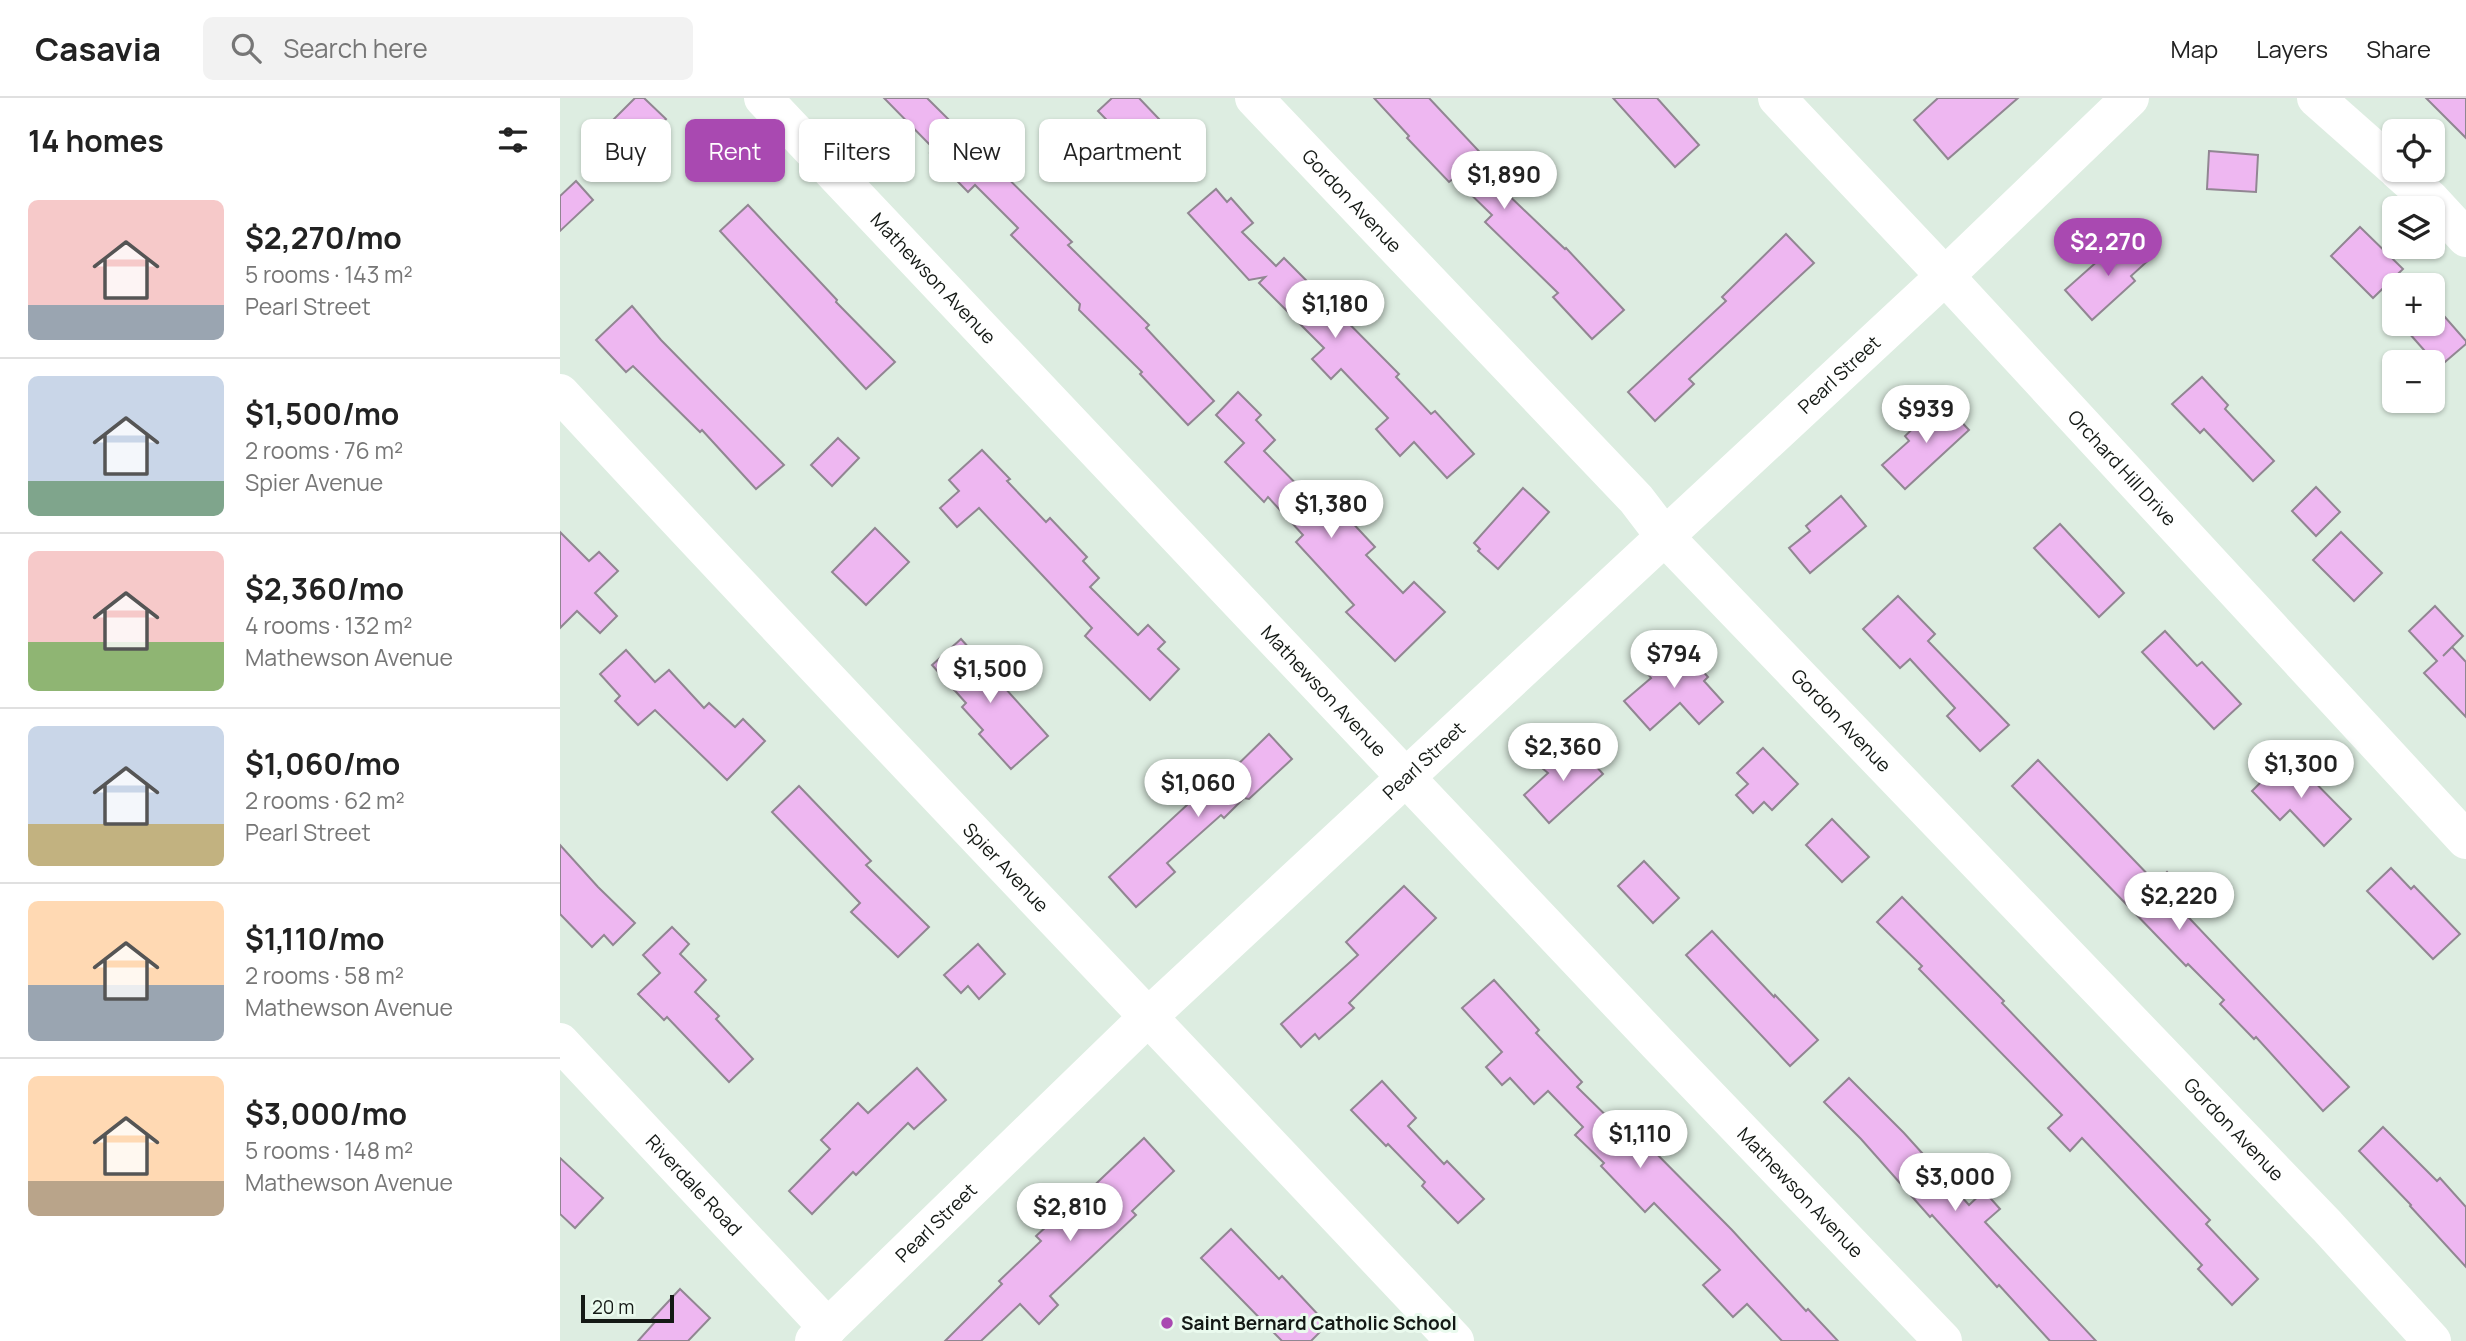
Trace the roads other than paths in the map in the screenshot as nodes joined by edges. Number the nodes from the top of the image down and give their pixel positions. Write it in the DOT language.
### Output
graph roads {
  1 [pos="763,98"];
  2 [pos="1254,98"];
  3 [pos="1777,98"];
  4 [pos="2130,98"];
  5 [pos="2316,98"];
  6 [pos="2382,156"];
  7 [pos="2411,182"];
  8 [pos="2466,238"];
  9 [pos="1945,276"];
  10 [pos="560,393"];
  11 [pos="1665,537"];
  12 [pos="1408,778"];
  13 [pos="2466,840"];
  14 [pos="1149,1016"];
  15 [pos="560,1042"];
  16 [pos="821,1334"];
  17 [pos="1455,1341"];
  18 [pos="1943,1341"];
  19 [pos="2432,1341"];
  1 -- 12 [label="street, Mathewson Avenue"];
  2 -- 11 [label="street, Gordon Avenue"];
  3 -- 9 [label="street, Orchard Hill Drive"];
  4 -- 9 [label="street, Pearl Street"];
  5 -- 6 [label="street"];
  7 -- 8 [label="street"];
  9 -- 11 [label="street, Pearl Street"];
  9 -- 13 [label="street, Orchard Hill Drive"];
  10 -- 14 [label="street, Spier Avenue"];
  11 -- 12 [label="street, Pearl Street"];
  11 -- 19 [label="street, Gordon Avenue"];
  12 -- 14 [label="street, Pearl Street"];
  12 -- 18 [label="street, Mathewson Avenue"];
  14 -- 16 [label="street, Pearl Street"];
  14 -- 17 [label="street, Spier Avenue"];
  15 -- 16 [label="street, Riverdale Road"];
}
